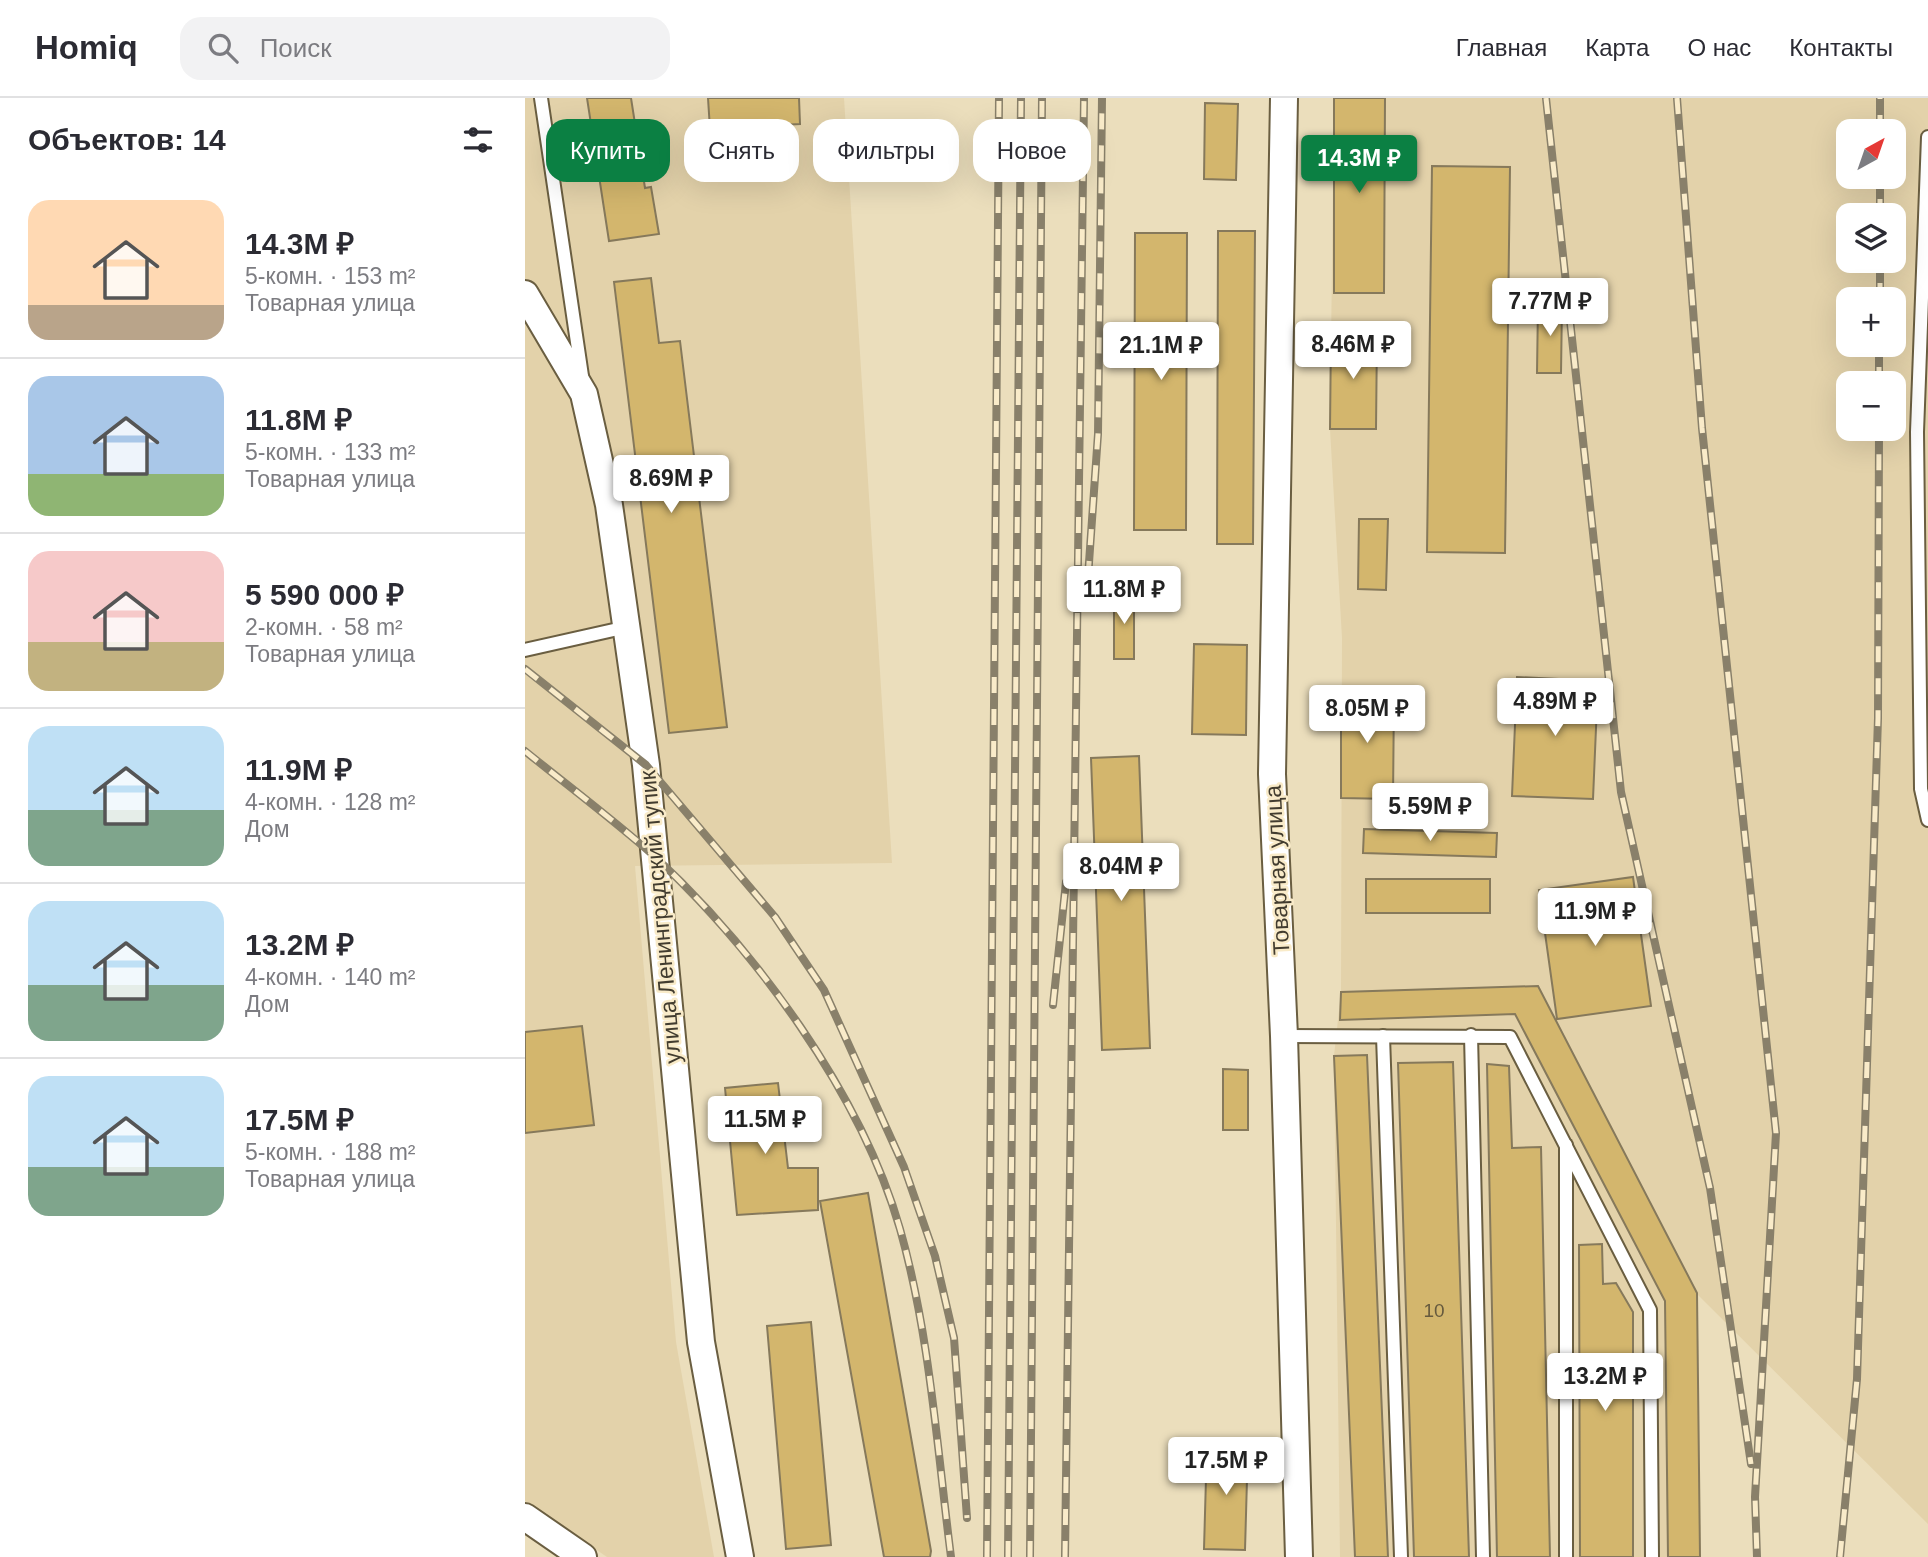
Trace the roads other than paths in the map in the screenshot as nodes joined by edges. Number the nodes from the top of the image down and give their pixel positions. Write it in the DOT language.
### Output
graph roads {
  1 [pos="541,98"];
  2 [pos="1284,98"];
  3 [pos="1928,137"];
  4 [pos="525,295"];
  5 [pos="584,394"];
  6 [pos="628,627"];
  7 [pos="525,650"];
  8 [pos="1928,820"];
  9 [pos="1471,1035"];
  10 [pos="1284,1036"];
  11 [pos="1383,1036"];
  12 [pos="1566,1142"];
  13 [pos="525,1517"];
  14 [pos="583,1557"];
  15 [pos="740,1557"];
  16 [pos="1299,1557"];
  17 [pos="1401,1557"];
  18 [pos="1483,1557"];
  19 [pos="1566,1557"];
  20 [pos="1652,1557"];
  1 -- 5 [label="lane"];
  2 -- 10 [label="street, Товарная улица"];
  3 -- 8 [label="lane"];
  4 -- 5 [label="street, улица Ленинградский тупик"];
  5 -- 6 [label="street, улица Ленинградский тупик"];
  6 -- 7 [label="lane"];
  6 -- 15 [label="street, улица Ленинградский тупик"];
  9 -- 11 [label="lane"];
  9 -- 12 [label="lane"];
  9 -- 18 [label="lane"];
  10 -- 11 [label="lane"];
  10 -- 16 [label="street, Товарная улица"];
  11 -- 17 [label="lane"];
  12 -- 19 [label="lane"];
  12 -- 20 [label="lane"];
  13 -- 14 [label="street"];
}
